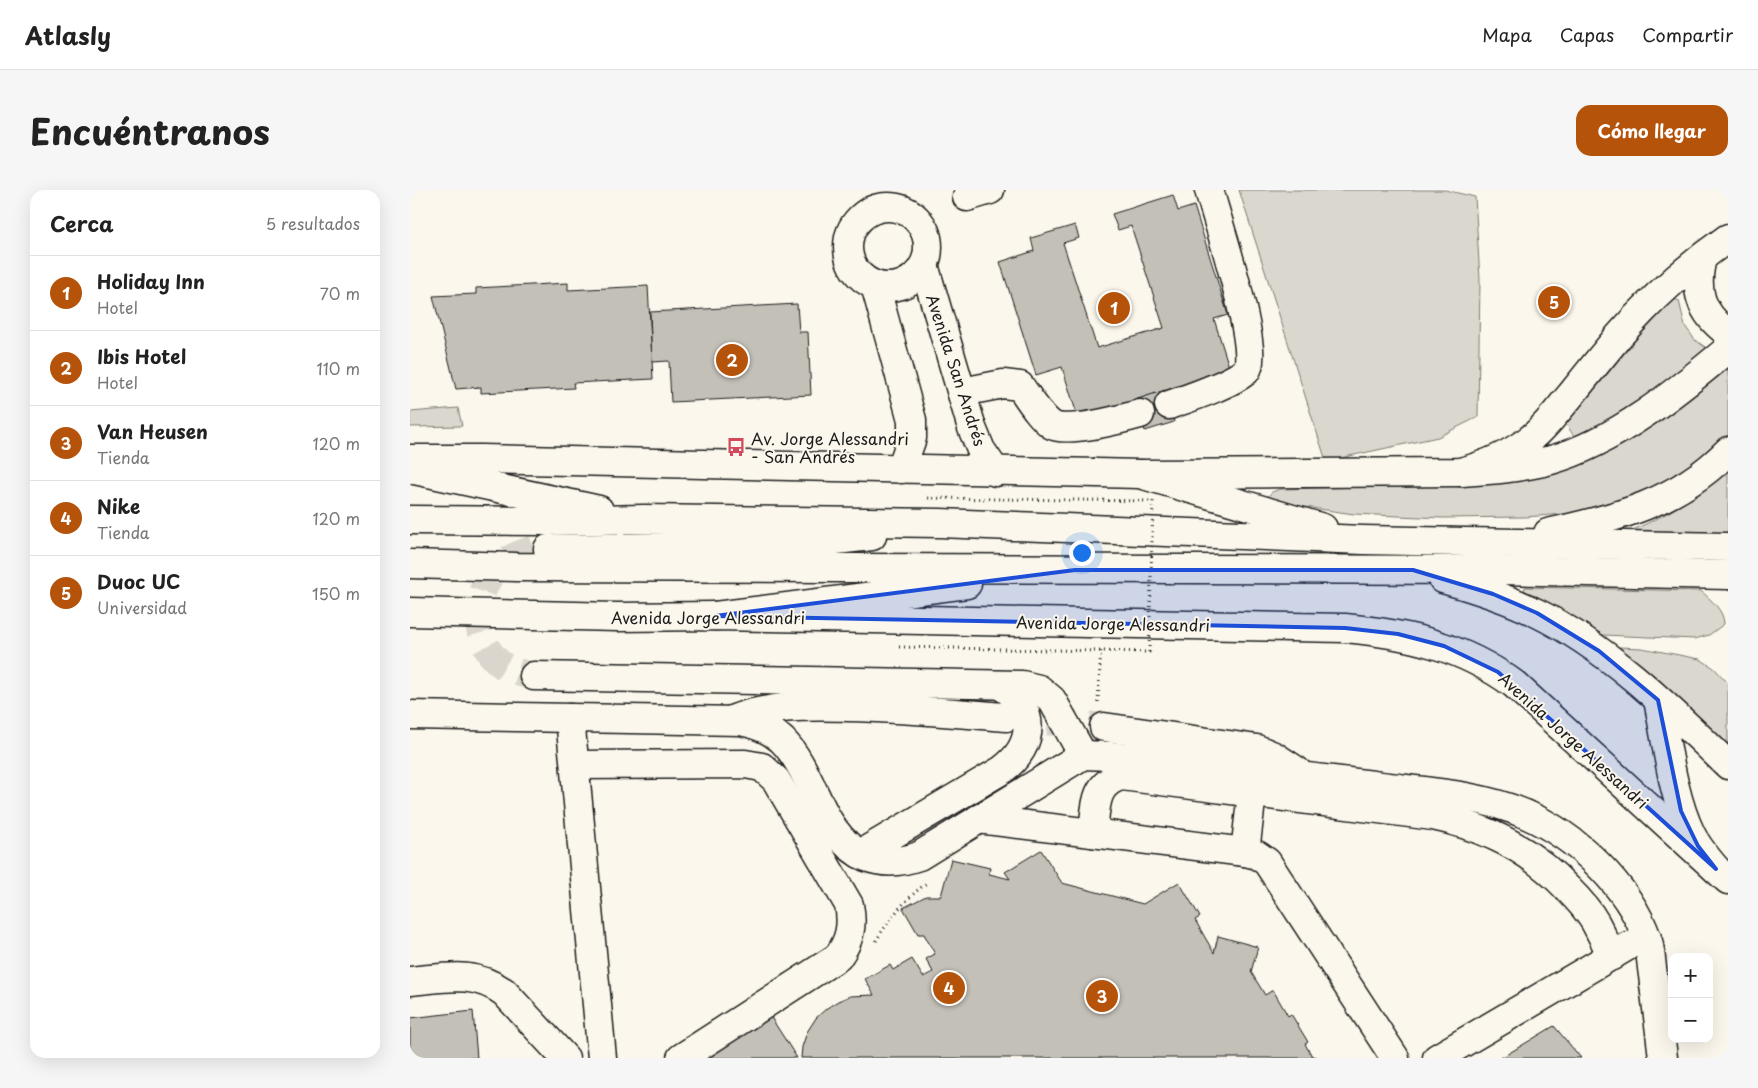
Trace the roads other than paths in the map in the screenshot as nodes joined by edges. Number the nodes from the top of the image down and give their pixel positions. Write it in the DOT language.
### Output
graph roads {
  1 [pos="1209,190"];
  2 [pos="876,199"];
  3 [pos="1728,238"];
  4 [pos="1702,258"];
  5 [pos="924,265"];
  6 [pos="875,285"];
  7 [pos="1728,333"];
  8 [pos="1728,349"];
  9 [pos="962,392"];
  10 [pos="1170,405"];
  11 [pos="1140,414"];
  12 [pos="1728,451"];
  13 [pos="410,459"];
  14 [pos="410,469"];
  15 [pos="901,469"];
  16 [pos="996,472"];
  17 [pos="1461,472"];
  18 [pos="1140,474"];
  19 [pos="644,519"];
  20 [pos="410,520"];
  21 [pos="940,523"];
  22 [pos="1363,540"];
  23 [pos="1495,543"];
  24 [pos="1728,547"];
  25 [pos="534,549"];
  26 [pos="410,564"];
  27 [pos="1075,570"];
  28 [pos="1413,570"];
  29 [pos="1728,575"];
  30 [pos="412,613"];
  31 [pos="715,616"];
  32 [pos="534,676"];
  33 [pos="1000,685"];
  34 [pos="1658,700"];
  35 [pos="410,715"];
  36 [pos="1006,717"];
  37 [pos="570,718"];
  38 [pos="728,721"];
  39 [pos="1104,727"];
  40 [pos="1083,755"];
  41 [pos="1728,765"];
  42 [pos="575,766"];
  43 [pos="1302,775"];
  44 [pos="1252,793"];
  45 [pos="978,819"];
  46 [pos="1093,833"];
  47 [pos="1245,852"];
  48 [pos="860,854"];
  49 [pos="1722,874"];
  50 [pos="1646,936"];
  51 [pos="1612,956"];
  52 [pos="410,982"];
  53 [pos="565,1058"];
  54 [pos="602,1058"];
  55 [pos="681,1058"];
  56 [pos="1395,1058"];
  57 [pos="1437,1058"];
  58 [pos="1663,1058"];
  1 -- 10 [label="main road"];
  2 -- 5 [label="main road"];
  2 -- 6 [label="main road"];
  3 -- 4 [label="main road"];
  4 -- 7 [label="main road"];
  4 -- 17 [label="main road"];
  5 -- 6 [label="main road"];
  5 -- 9 [label="main road, Avenida San Andrés"];
  6 -- 15 [label="main road"];
  8 -- 17 [label="main road"];
  9 -- 11 [label="main road"];
  9 -- 16 [label="main road, Avenida San Andrés"];
  12 -- 23 [label="main road"];
  13 -- 15 [label="main road"];
  14 -- 19 [label="main road"];
  15 -- 16 [label="main road"];
  16 -- 18 [label="main road"];
  17 -- 18 [label="main road"];
  18 -- 22 [label="main road"];
  19 -- 20 [label="main road"];
  19 -- 21 [label="main road"];
  21 -- 22 [label="main road"];
  21 -- 25 [label="main road"];
  22 -- 23 [label="main road"];
  23 -- 24 [label="main road"];
  26 -- 27 [label="main road"];
  27 -- 28 [label="main road"];
  27 -- 31 [label="main road"];
  28 -- 29 [label="main road"];
  28 -- 34 [label="main road"];
  30 -- 31 [label="main road, Avenida Jorge Alessandri"];
  31 -- 49 [label="main road, Avenida Jorge Alessandri"];
  32 -- 33 [label="main road"];
  33 -- 40 [label="main road"];
  33 -- 48 [label="main road"];
  34 -- 41 [label="main road"];
  34 -- 49 [label="main road"];
  35 -- 37 [label="main road"];
  36 -- 38 [label="main road"];
  37 -- 38 [label="main road"];
  37 -- 42 [label="main road"];
  38 -- 48 [label="main road"];
  39 -- 43 [label="main road"];
  40 -- 43 [label="main road"];
  40 -- 45 [label="main road"];
  42 -- 54 [label="main road"];
  42 -- 55 [label="main road"];
  43 -- 50 [label="main road"];
  44 -- 46 [label="main road"];
  44 -- 47 [label="main road"];
  44 -- 51 [label="main road"];
  45 -- 46 [label="main road"];
  45 -- 48 [label="main road"];
  46 -- 47 [label="main road"];
  47 -- 56 [label="main road"];
  50 -- 51 [label="main road"];
  50 -- 58 [label="main road"];
  51 -- 57 [label="main road"];
  52 -- 53 [label="main road"];
}
